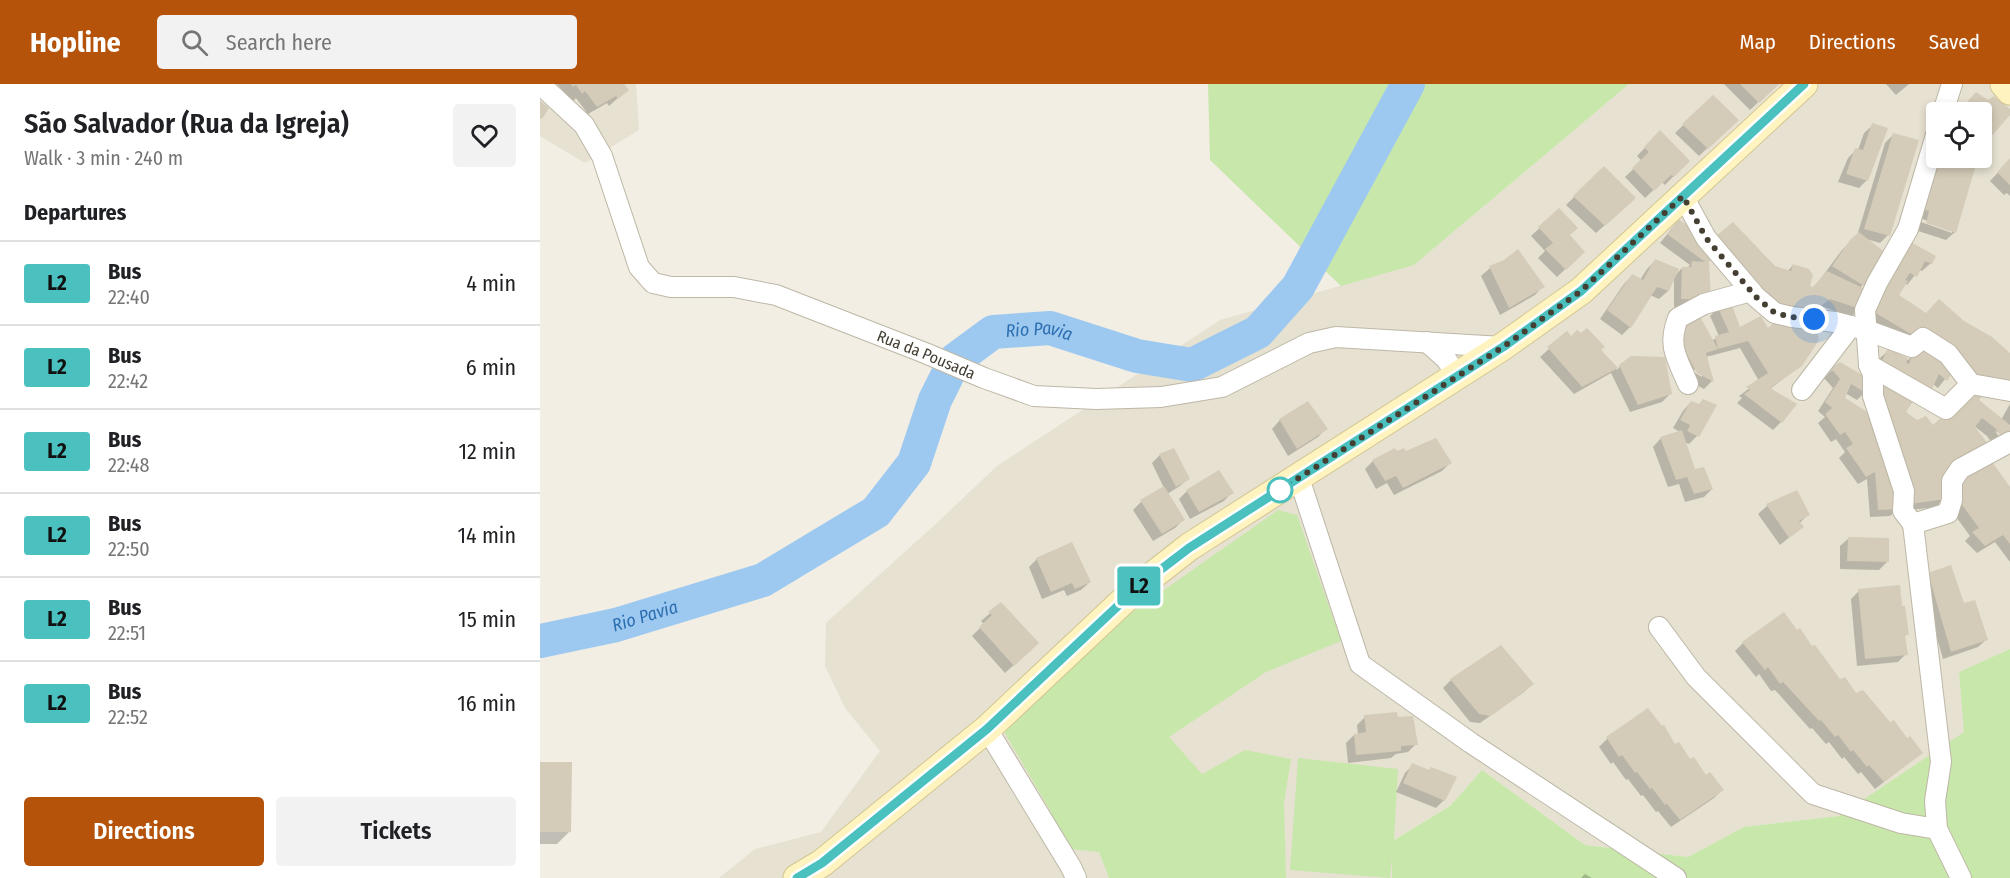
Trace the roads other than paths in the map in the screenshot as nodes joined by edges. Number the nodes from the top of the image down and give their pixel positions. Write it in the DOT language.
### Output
graph roads {
  1 [pos="540,84"];
  2 [pos="1804,84"];
  3 [pos="1952,84"];
  4 [pos="2004,84"];
  5 [pos="2010,92"];
  6 [pos="1946,102"];
  7 [pos="1926,168"];
  8 [pos="1683,196"];
  9 [pos="1751,291"];
  10 [pos="1859,328"];
  11 [pos="1427,342"];
  12 [pos="1503,347"];
  13 [pos="1869,365"];
  14 [pos="1457,375"];
  15 [pos="1688,384"];
  16 [pos="1971,384"];
  17 [pos="1802,390"];
  18 [pos="2010,391"];
  19 [pos="2010,442"];
  20 [pos="1299,478"];
  21 [pos="1913,524"];
  22 [pos="1659,627"];
  23 [pos="987,729"];
  24 [pos="1937,829"];
  25 [pos="797,878"];
  26 [pos="1076,878"];
  27 [pos="1676,878"];
  28 [pos="1960,878"];
  1 -- 11 [label="street, Rua da Pousada"];
  2 -- 8 [label="street"];
  3 -- 6 [label="street"];
  4 -- 5 [label="street"];
  7 -- 10 [label="street"];
  8 -- 9 [label="street"];
  8 -- 12 [label="street"];
  9 -- 10 [label="street"];
  9 -- 15 [label="street"];
  10 -- 13 [label="street"];
  10 -- 16 [label="street"];
  10 -- 17 [label="street"];
  11 -- 12 [label="street, Rua da Pousada"];
  11 -- 14 [label="street"];
  12 -- 14 [label="street"];
  13 -- 16 [label="street"];
  13 -- 21 [label="street"];
  14 -- 20 [label="street"];
  16 -- 18 [label="street"];
  19 -- 21 [label="street"];
  20 -- 23 [label="street"];
  20 -- 27 [label="street"];
  21 -- 24 [label="street"];
  22 -- 24 [label="street"];
  23 -- 25 [label="street"];
  23 -- 26 [label="street"];
  24 -- 28 [label="street"];
}
